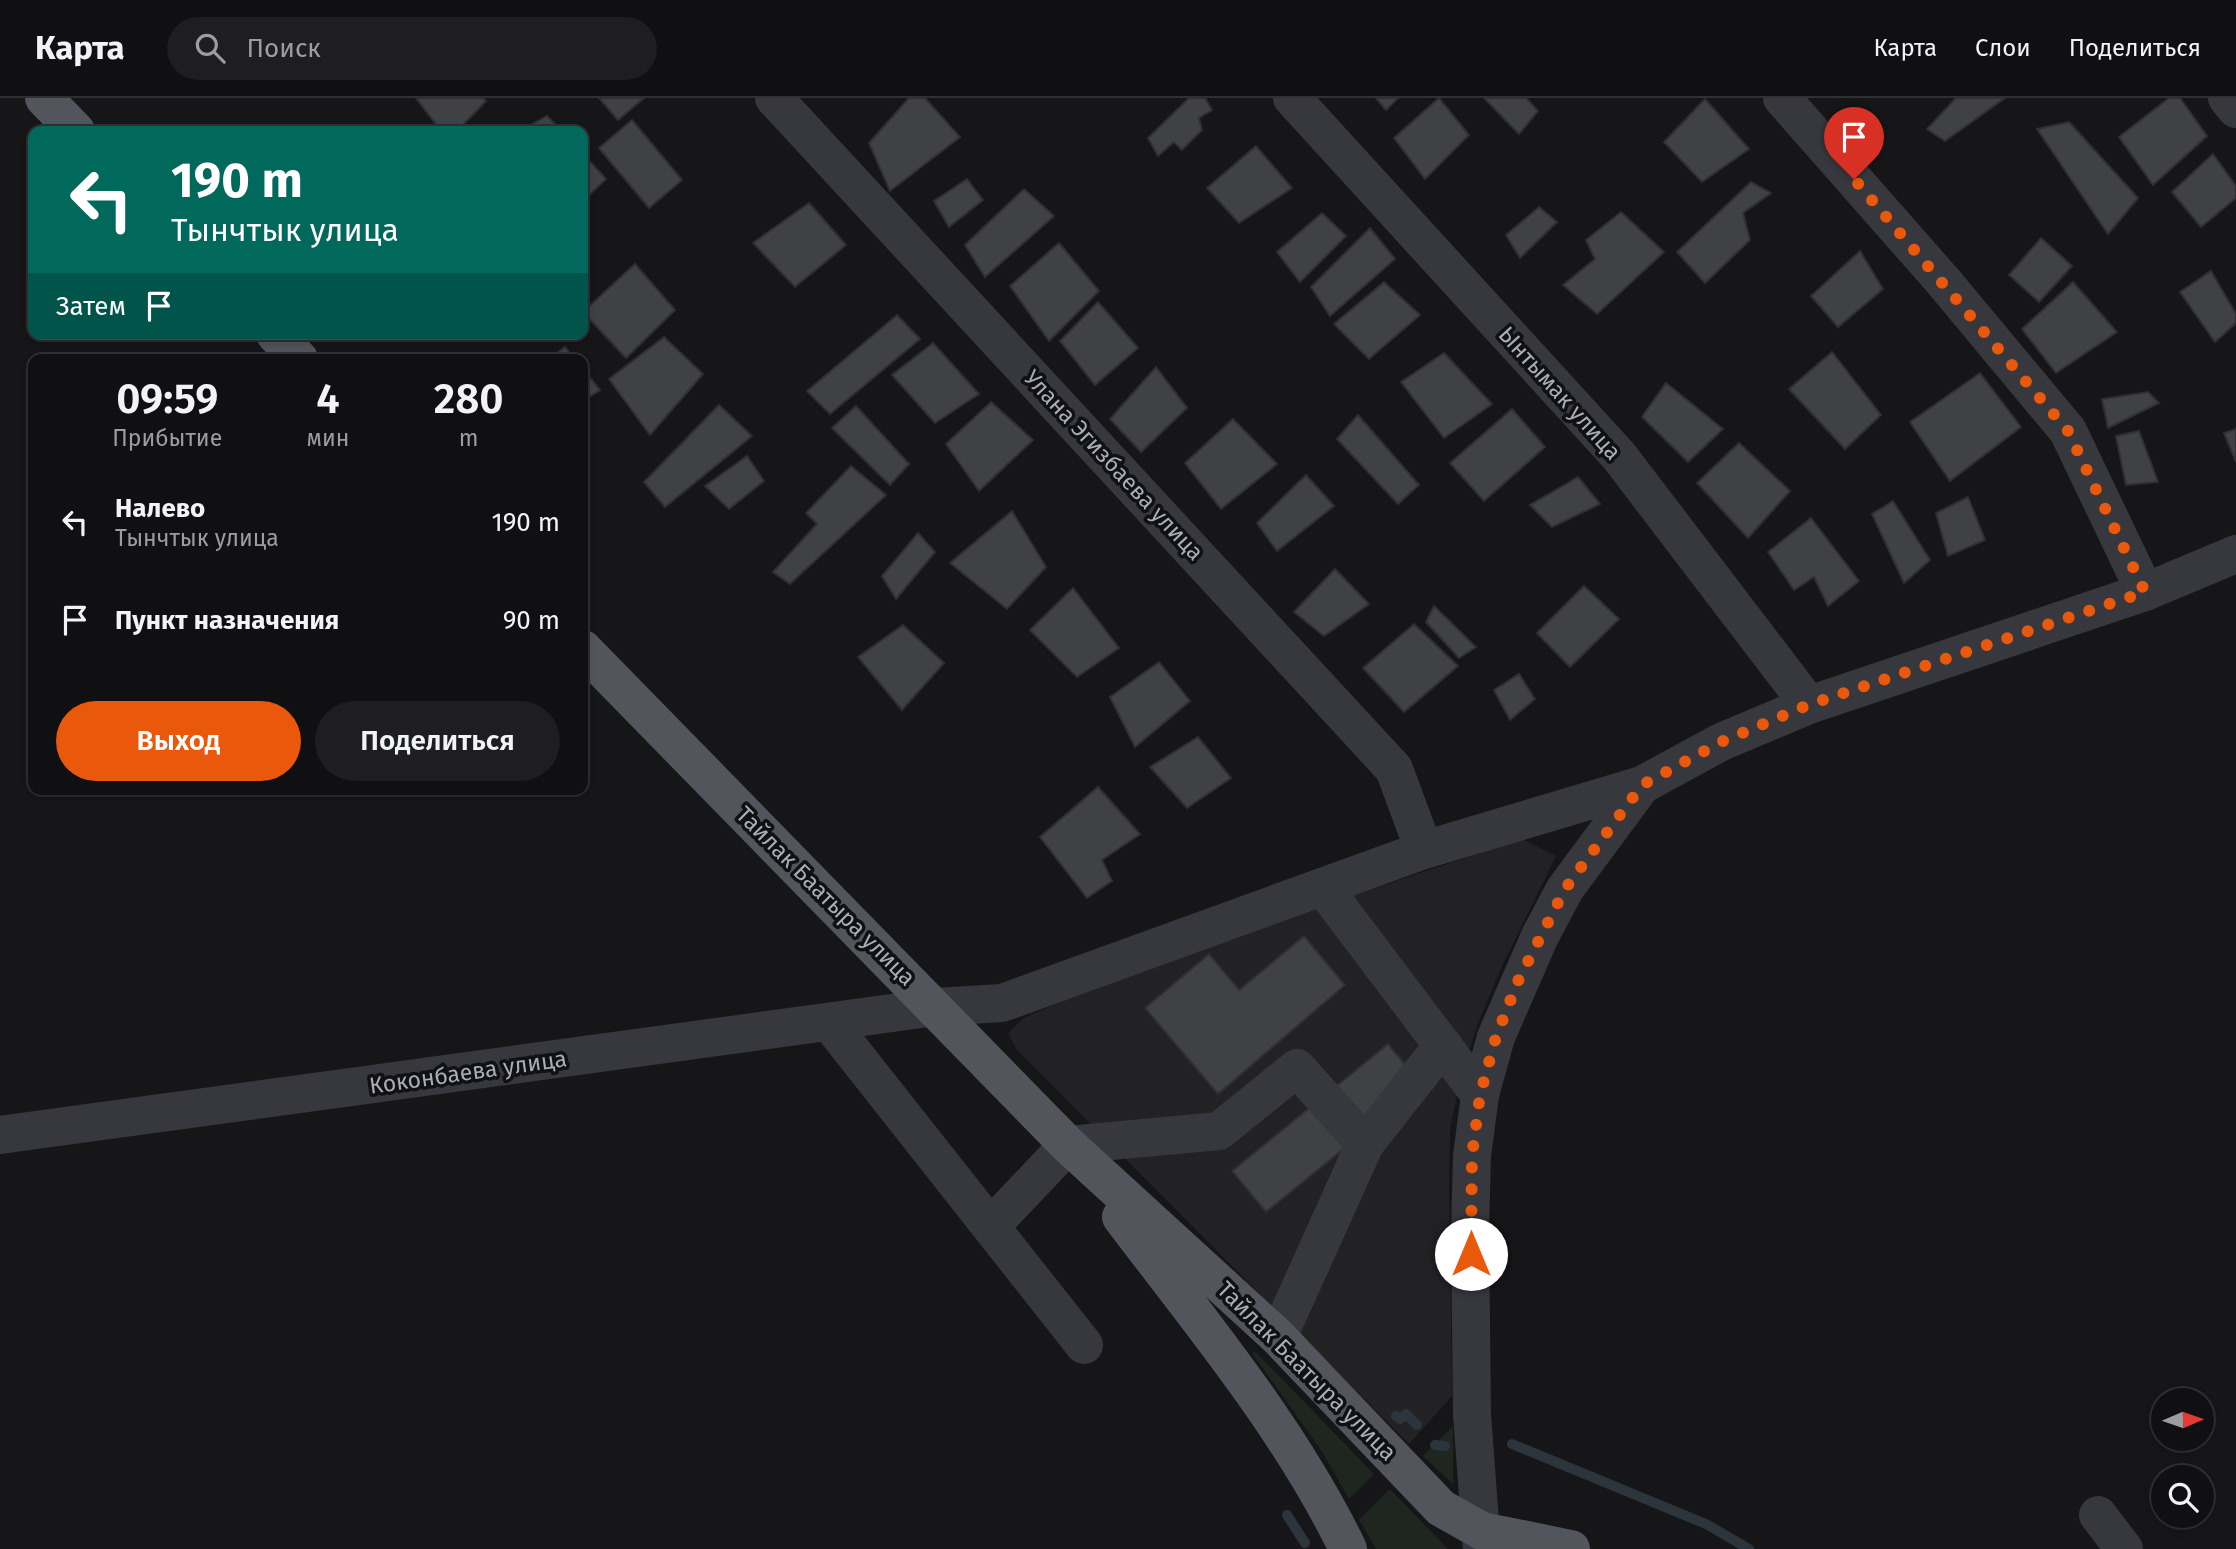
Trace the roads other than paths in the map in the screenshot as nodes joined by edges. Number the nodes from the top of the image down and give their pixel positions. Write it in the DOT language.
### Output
graph roads {
  1 [pos="44,98"];
  2 [pos="774,98"];
  3 [pos="1292,98"];
  4 [pos="1782,98"];
  5 [pos="2227,98"];
  6 [pos="2236,109"];
  7 [pos="71,126"];
  8 [pos="281,340"];
  9 [pos="294,354"];
  10 [pos="2236,554"];
  11 [pos="2145,592"];
  12 [pos="588,654"];
  13 [pos="1808,705"];
  14 [pos="1642,785"];
  15 [pos="1424,850"];
  16 [pos="1323,887"];
  17 [pos="936,1007"];
  18 [pos="829,1022"];
  19 [pos="1443,1045"];
  20 [pos="1480,1095"];
  21 [pos="0,1135"];
  22 [pos="1365,1144"];
  23 [pos="1068,1145"];
  24 [pos="992,1225"];
  25 [pos="1278,1337"];
  26 [pos="1084,1345"];
  27 [pos="2098,1515"];
  28 [pos="1482,1540"];
  29 [pos="1348,1549"];
  30 [pos="1571,1549"];
  31 [pos="2124,1549"];
  1 -- 7 [label="main road"];
  2 -- 15 [label="street, Улана Эгизбаева улица"];
  3 -- 13 [label="street, Ынтымак улица"];
  4 -- 11 [label="street"];
  5 -- 6 [label="street"];
  8 -- 9 [label="main road"];
  10 -- 11 [label="street"];
  11 -- 13 [label="street"];
  12 -- 17 [label="main road, Тайлак Баатыра улица"];
  13 -- 14 [label="street"];
  14 -- 15 [label="street, Коконбаева улица"];
  14 -- 20 [label="street"];
  15 -- 16 [label="street, Коконбаева улица"];
  16 -- 17 [label="street, Коконбаева улица"];
  16 -- 19 [label="street"];
  17 -- 18 [label="street, Коконбаева улица"];
  17 -- 23 [label="main road, Тайлак Баатыра улица"];
  18 -- 21 [label="street, Коконбаева улица"];
  18 -- 24 [label="street"];
  19 -- 20 [label="street"];
  19 -- 22 [label="street"];
  20 -- 28 [label="street"];
  22 -- 23 [label="street"];
  22 -- 25 [label="street"];
  23 -- 24 [label="street"];
  23 -- 25 [label="main road, Тайлак Баатыра улица"];
  23 -- 29 [label="main road, Тайлак Баатыра улица"];
  24 -- 26 [label="street"];
  25 -- 28 [label="main road, Тайлак Баатыра улица"];
  27 -- 31 [label="street"];
  28 -- 30 [label="main road, Тайлак Баатыра улица"];
}
